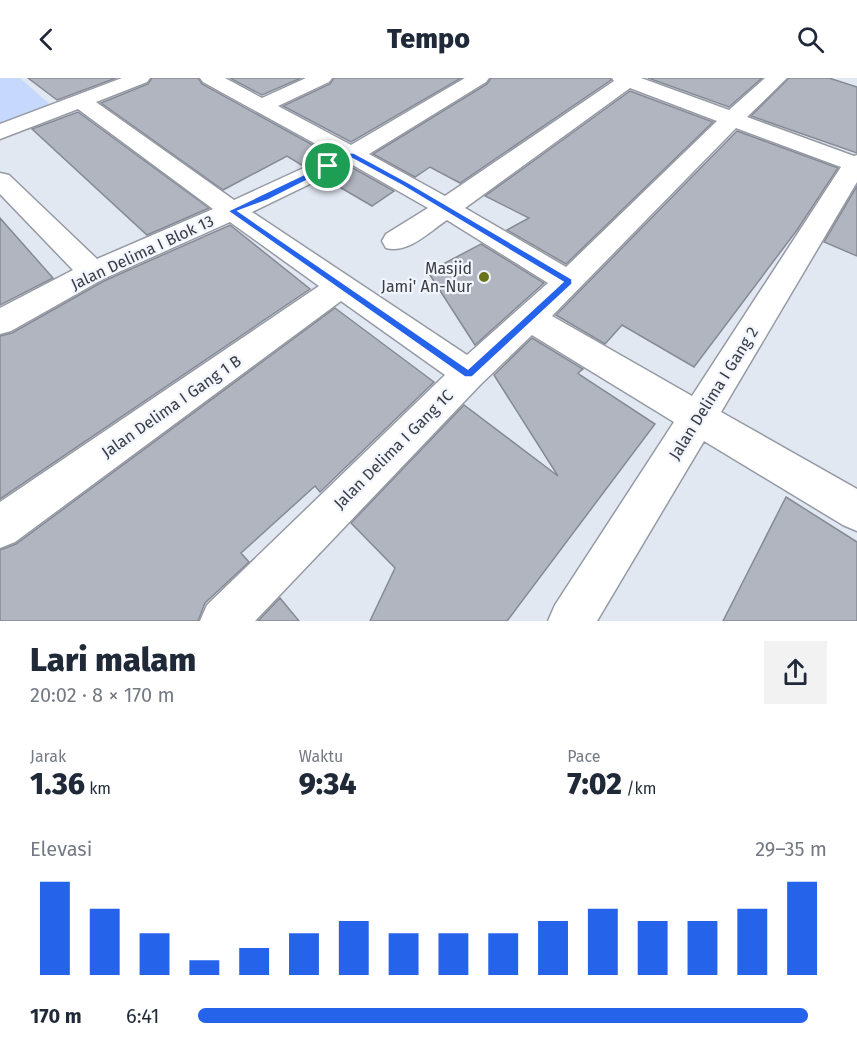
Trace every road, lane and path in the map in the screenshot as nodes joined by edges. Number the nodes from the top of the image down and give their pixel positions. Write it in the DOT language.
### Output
graph roads {
  1 [pos="141,78"];
  2 [pos="210,78"];
  3 [pos="322,78"];
  4 [pos="479,78"];
  5 [pos="777,78"];
  6 [pos="627,79"];
  7 [pos="80,101"];
  8 [pos="262,106"];
  9 [pos="732,118"];
  10 [pos="0,132"];
  11 [pos="351,155"];
  12 [pos="856,164"];
  13 [pos="0,180"];
  14 [pos="445,209"];
  15 [pos="232,211"];
  16 [pos="396,241"];
  17 [pos="93,272"];
  18 [pos="569,282"];
  19 [pos="341,286"];
  20 [pos="530,319"];
  21 [pos="0,322"];
  22 [pos="469,374"];
  23 [pos="696,417"];
  24 [pos="857,511"];
  25 [pos="0,527"];
  26 [pos="223,621"];
  27 [pos="571,621"];
  1 -- 7 [label="street"];
  2 -- 8 [label="street"];
  3 -- 8 [label="street"];
  4 -- 11 [label="street, Jalan Delima I Blok 13"];
  5 -- 9 [label="street, Jalan Delima I Gang 1C"];
  6 -- 9 [label="street"];
  6 -- 14 [label="street"];
  7 -- 10 [label="street"];
  7 -- 15 [label="street"];
  8 -- 11 [label="street"];
  9 -- 12 [label="street"];
  9 -- 18 [label="street, Jalan Delima I Gang 1C"];
  11 -- 14 [label="street"];
  11 -- 15 [label="street, Jalan Delima I Blok 13"];
  12 -- 23 [label="street, Jalan Delima I Gang 2"];
  13 -- 17 [label="street"];
  14 -- 16 [label="street"];
  14 -- 18 [label="street"];
  15 -- 17 [label="street, Jalan Delima I Blok 13"];
  15 -- 19 [label="street"];
  17 -- 21 [label="street, Jalan Delima I Blok 13"];
  18 -- 20 [label="street, Jalan Delima I Gang 1C"];
  19 -- 22 [label="street"];
  19 -- 25 [label="street, Jalan Delima I Gang 1 B"];
  20 -- 22 [label="street, Jalan Delima I Gang 1C"];
  20 -- 23 [label="street"];
  22 -- 26 [label="street, Jalan Delima I Gang 1C"];
  23 -- 24 [label="street"];
  23 -- 27 [label="street, Jalan Delima I Gang 2"];
}
